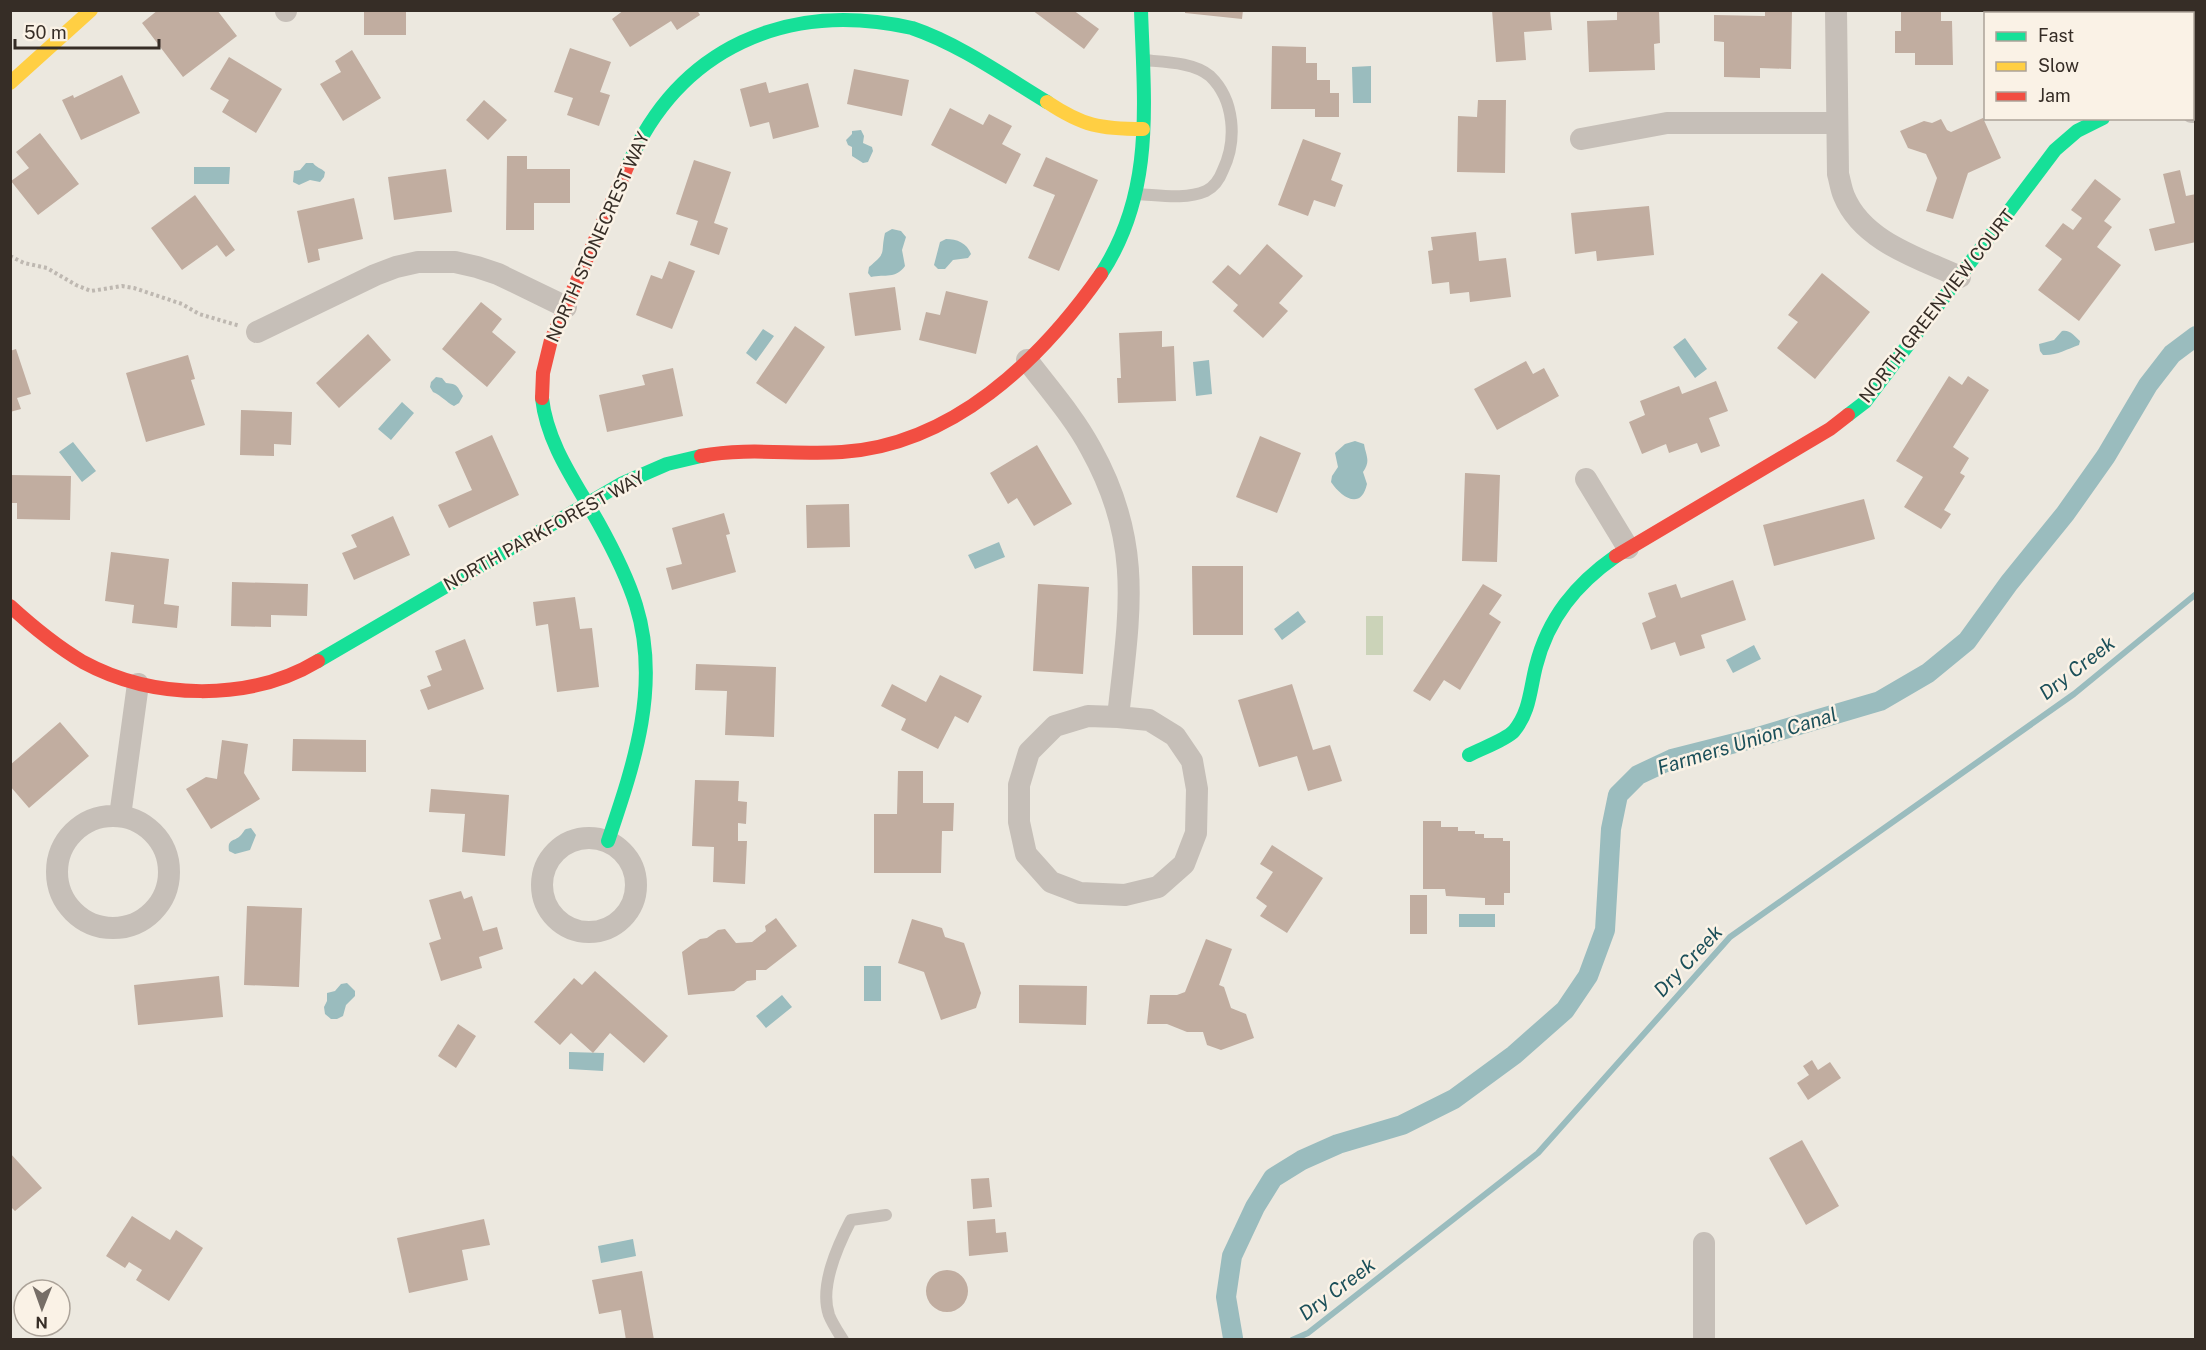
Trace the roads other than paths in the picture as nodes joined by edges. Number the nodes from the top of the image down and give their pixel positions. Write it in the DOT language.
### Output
graph roads {
  1 [pos="91,10"];
  2 [pos="1141,10"];
  3 [pos="1836,10"];
  4 [pos="1142,59"];
  5 [pos="10,83"];
  6 [pos="2098,120"];
  7 [pos="1837,123"];
  8 [pos="1143,129"];
  9 [pos="1581,139"];
  10 [pos="1136,194"];
  11 [pos="1960,277"];
  12 [pos="566,307"];
  13 [pos="257,332"];
  14 [pos="1027,360"];
  15 [pos="1586,479"];
  16 [pos="587,504"];
  17 [pos="1628,548"];
  18 [pos="10,606"];
  19 [pos="138,684"];
  20 [pos="1118,717"];
  21 [pos="1468,755"];
  22 [pos="120,816"];
  23 [pos="608,841"];
  24 [pos="886,1215"];
  25 [pos="1704,1243"];
  26 [pos="843,1340"];
  27 [pos="1704,1340"];
  1 -- 5 [label="street"];
  2 -- 4 [label="street, NORTH PARKFOREST WAY"];
  3 -- 7 [label="street"];
  4 -- 8 [label="street, NORTH PARKFOREST WAY"];
  4 -- 10 [label="lane"];
  6 -- 11 [label="street, NORTH GREENVIEW COURT"];
  7 -- 9 [label="street"];
  7 -- 11 [label="street"];
  8 -- 10 [label="street, NORTH PARKFOREST WAY"];
  8 -- 12 [label="street, NORTH STONECREST WAY"];
  10 -- 14 [label="street, NORTH PARKFOREST WAY"];
  11 -- 17 [label="street, NORTH GREENVIEW COURT"];
  12 -- 13 [label="street"];
  12 -- 16 [label="street, NORTH STONECREST WAY"];
  14 -- 16 [label="street, NORTH PARKFOREST WAY"];
  14 -- 20 [label="street"];
  15 -- 17 [label="street"];
  16 -- 19 [label="street, NORTH PARKFOREST WAY"];
  16 -- 23 [label="street, NORTH STONECREST WAY"];
  17 -- 21 [label="street, NORTH GREENVIEW COURT"];
  18 -- 19 [label="street, NORTH PARKFOREST WAY"];
  19 -- 22 [label="street"];
  20 -- 20 [label="street"];
  22 -- 22 [label="street"];
  23 -- 23 [label="street"];
  24 -- 26 [label="lane"];
  25 -- 27 [label="street"];
}
